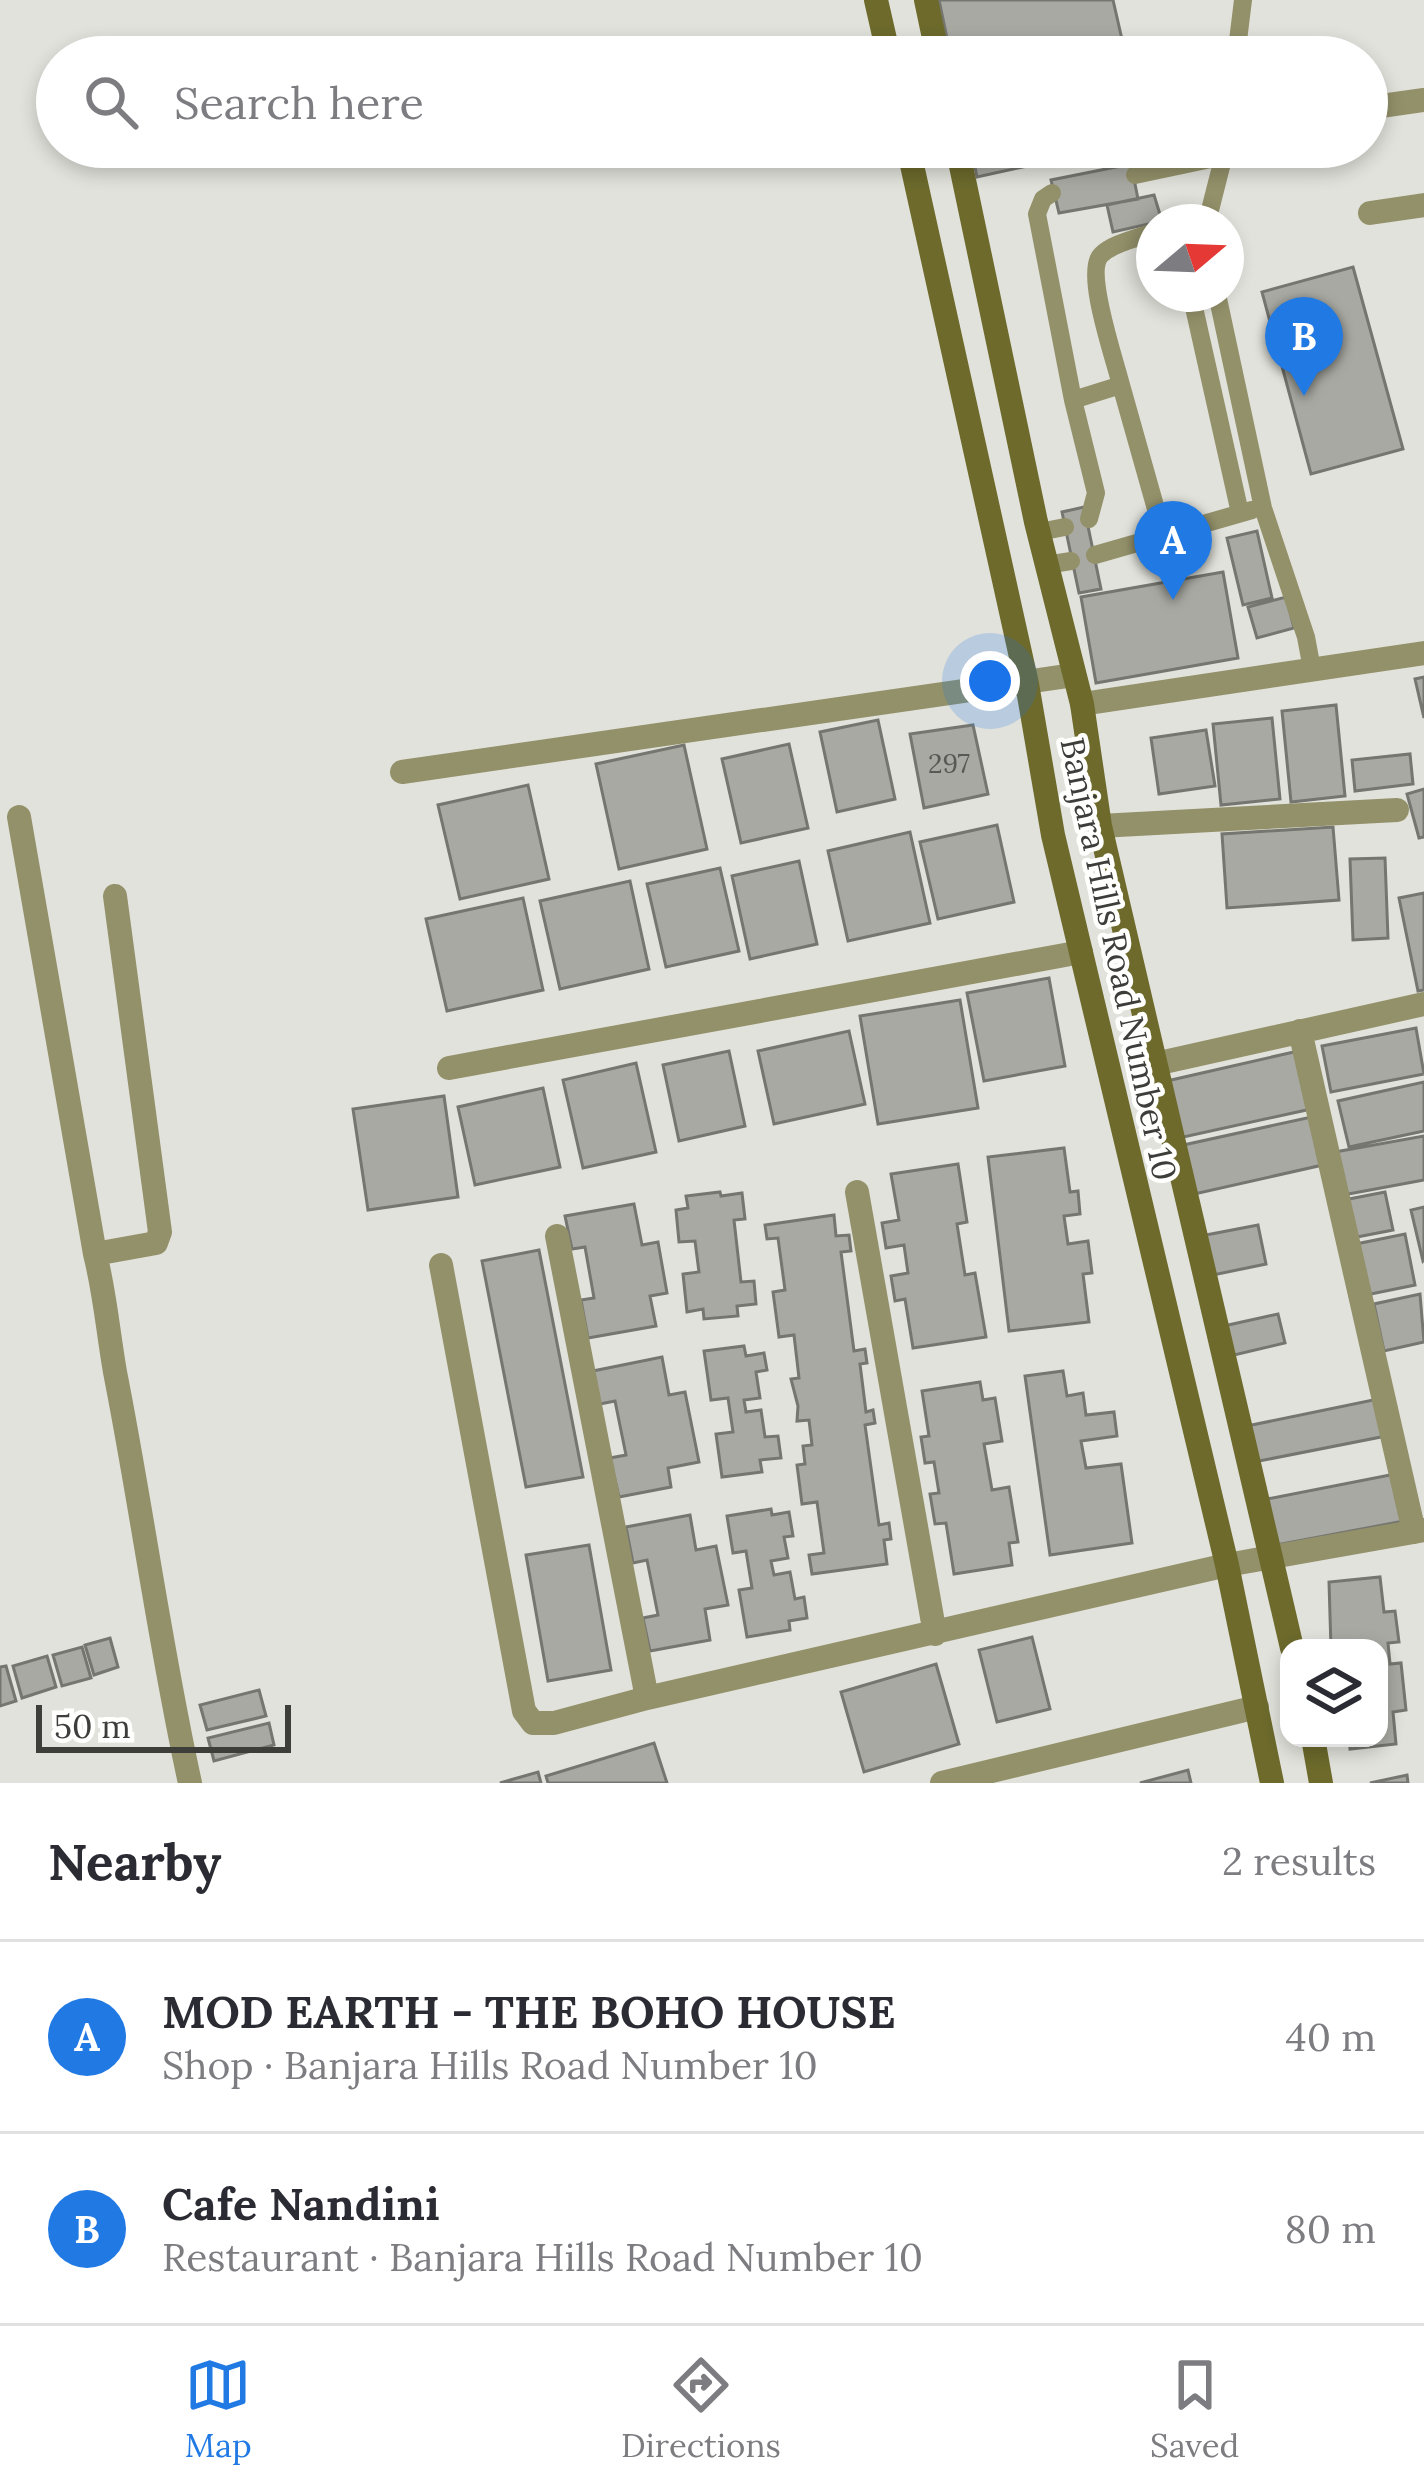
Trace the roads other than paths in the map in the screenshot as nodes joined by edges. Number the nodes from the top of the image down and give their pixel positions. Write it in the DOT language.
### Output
graph roads {
  1 [pos="876,0"];
  2 [pos="926,0"];
  3 [pos="1243,0"];
  4 [pos="884,36"];
  5 [pos="934,36"];
  6 [pos="1239,36"];
  7 [pos="1424,100"];
  8 [pos="1388,105"];
  9 [pos="913,168"];
  10 [pos="961,168"];
  11 [pos="1163,168"];
  12 [pos="1221,168"];
  13 [pos="1135,175"];
  14 [pos="1052,193"];
  15 [pos="1210,204"];
  16 [pos="1424,205"];
  17 [pos="1370,213"];
  18 [pos="1136,239"];
  19 [pos="1195,312"];
  20 [pos="1221,312"];
  21 [pos="1121,385"];
  22 [pos="1072,400"];
  23 [pos="1263,508"];
  24 [pos="1240,512"];
  25 [pos="1089,519"];
  26 [pos="1065,527"];
  27 [pos="1039,532"];
  28 [pos="1163,534"];
  29 [pos="1096,555"];
  30 [pos="1424,653"];
  31 [pos="1312,669"];
  32 [pos="1074,675"];
  33 [pos="1027,684"];
  34 [pos="1082,704"];
  35 [pos="402,772"];
  36 [pos="1397,810"];
  37 [pos="19,817"];
  38 [pos="1100,826"];
  39 [pos="116,896"];
  40 [pos="1081,952"];
  41 [pos="1424,1004"];
  42 [pos="1300,1031"];
  43 [pos="1155,1064"];
  44 [pos="449,1068"];
  45 [pos="857,1192"];
  46 [pos="557,1236"];
  47 [pos="94,1253"];
  48 [pos="441,1265"];
  49 [pos="1419,1531"];
  50 [pos="1269,1557"];
  51 [pos="1228,1565"];
  52 [pos="935,1634"];
  53 [pos="1290,1639"];
  54 [pos="647,1698"];
  55 [pos="1257,1707"];
  56 [pos="1314,1747"];
  57 [pos="952,1781"];
  58 [pos="190,1783"];
  59 [pos="1272,1783"];
  60 [pos="1321,1783"];
  1 -- 4 [label="main road"];
  2 -- 5 [label="main road"];
  3 -- 6 [label="lane"];
  7 -- 8 [label="street"];
  9 -- 33 [label="main road, Banjara Hills Road Number 10"];
  10 -- 27 [label="main road, Banjara Hills Road Number 10"];
  11 -- 13 [label="lane"];
  12 -- 15 [label="lane"];
  14 -- 22 [label="lane"];
  16 -- 17 [label="street"];
  18 -- 21 [label="lane"];
  19 -- 24 [label="lane"];
  20 -- 23 [label="lane"];
  21 -- 22 [label="lane"];
  21 -- 28 [label="lane"];
  22 -- 25 [label="lane"];
  23 -- 24 [label="lane"];
  23 -- 31 [label="lane"];
  24 -- 28 [label="lane"];
  26 -- 27 [label="lane"];
  27 -- 32 [label="main road, Banjara Hills Road Number 10"];
  28 -- 29 [label="lane"];
  30 -- 31 [label="street"];
  31 -- 34 [label="street"];
  32 -- 33 [label="street"];
  32 -- 34 [label="main road, Banjara Hills Road Number 10"];
  33 -- 35 [label="street"];
  33 -- 40 [label="main road, Banjara Hills Road Number 10"];
  34 -- 38 [label="main road, Banjara Hills Road Number 10"];
  36 -- 38 [label="street"];
  37 -- 47 [label="street"];
  38 -- 43 [label="main road, Banjara Hills Road Number 10"];
  39 -- 47 [label="street"];
  40 -- 44 [label="street"];
  40 -- 51 [label="main road, Banjara Hills Road Number 10"];
  41 -- 42 [label="street"];
  42 -- 43 [label="street"];
  42 -- 49 [label="street"];
  43 -- 50 [label="main road, Banjara Hills Road Number 10"];
  45 -- 52 [label="street"];
  46 -- 54 [label="street"];
  47 -- 58 [label="street"];
  48 -- 54 [label="street"];
  49 -- 50 [label="street"];
  50 -- 51 [label="street"];
  50 -- 53 [label="main road, Banjara Hills Road Number 10"];
  51 -- 52 [label="street"];
  51 -- 55 [label="main road, Banjara Hills Road Number 10"];
  52 -- 54 [label="street"];
  55 -- 57 [label="street"];
  55 -- 59 [label="main road, Banjara Hills Road Number 10"];
  56 -- 60 [label="main road"];
}
